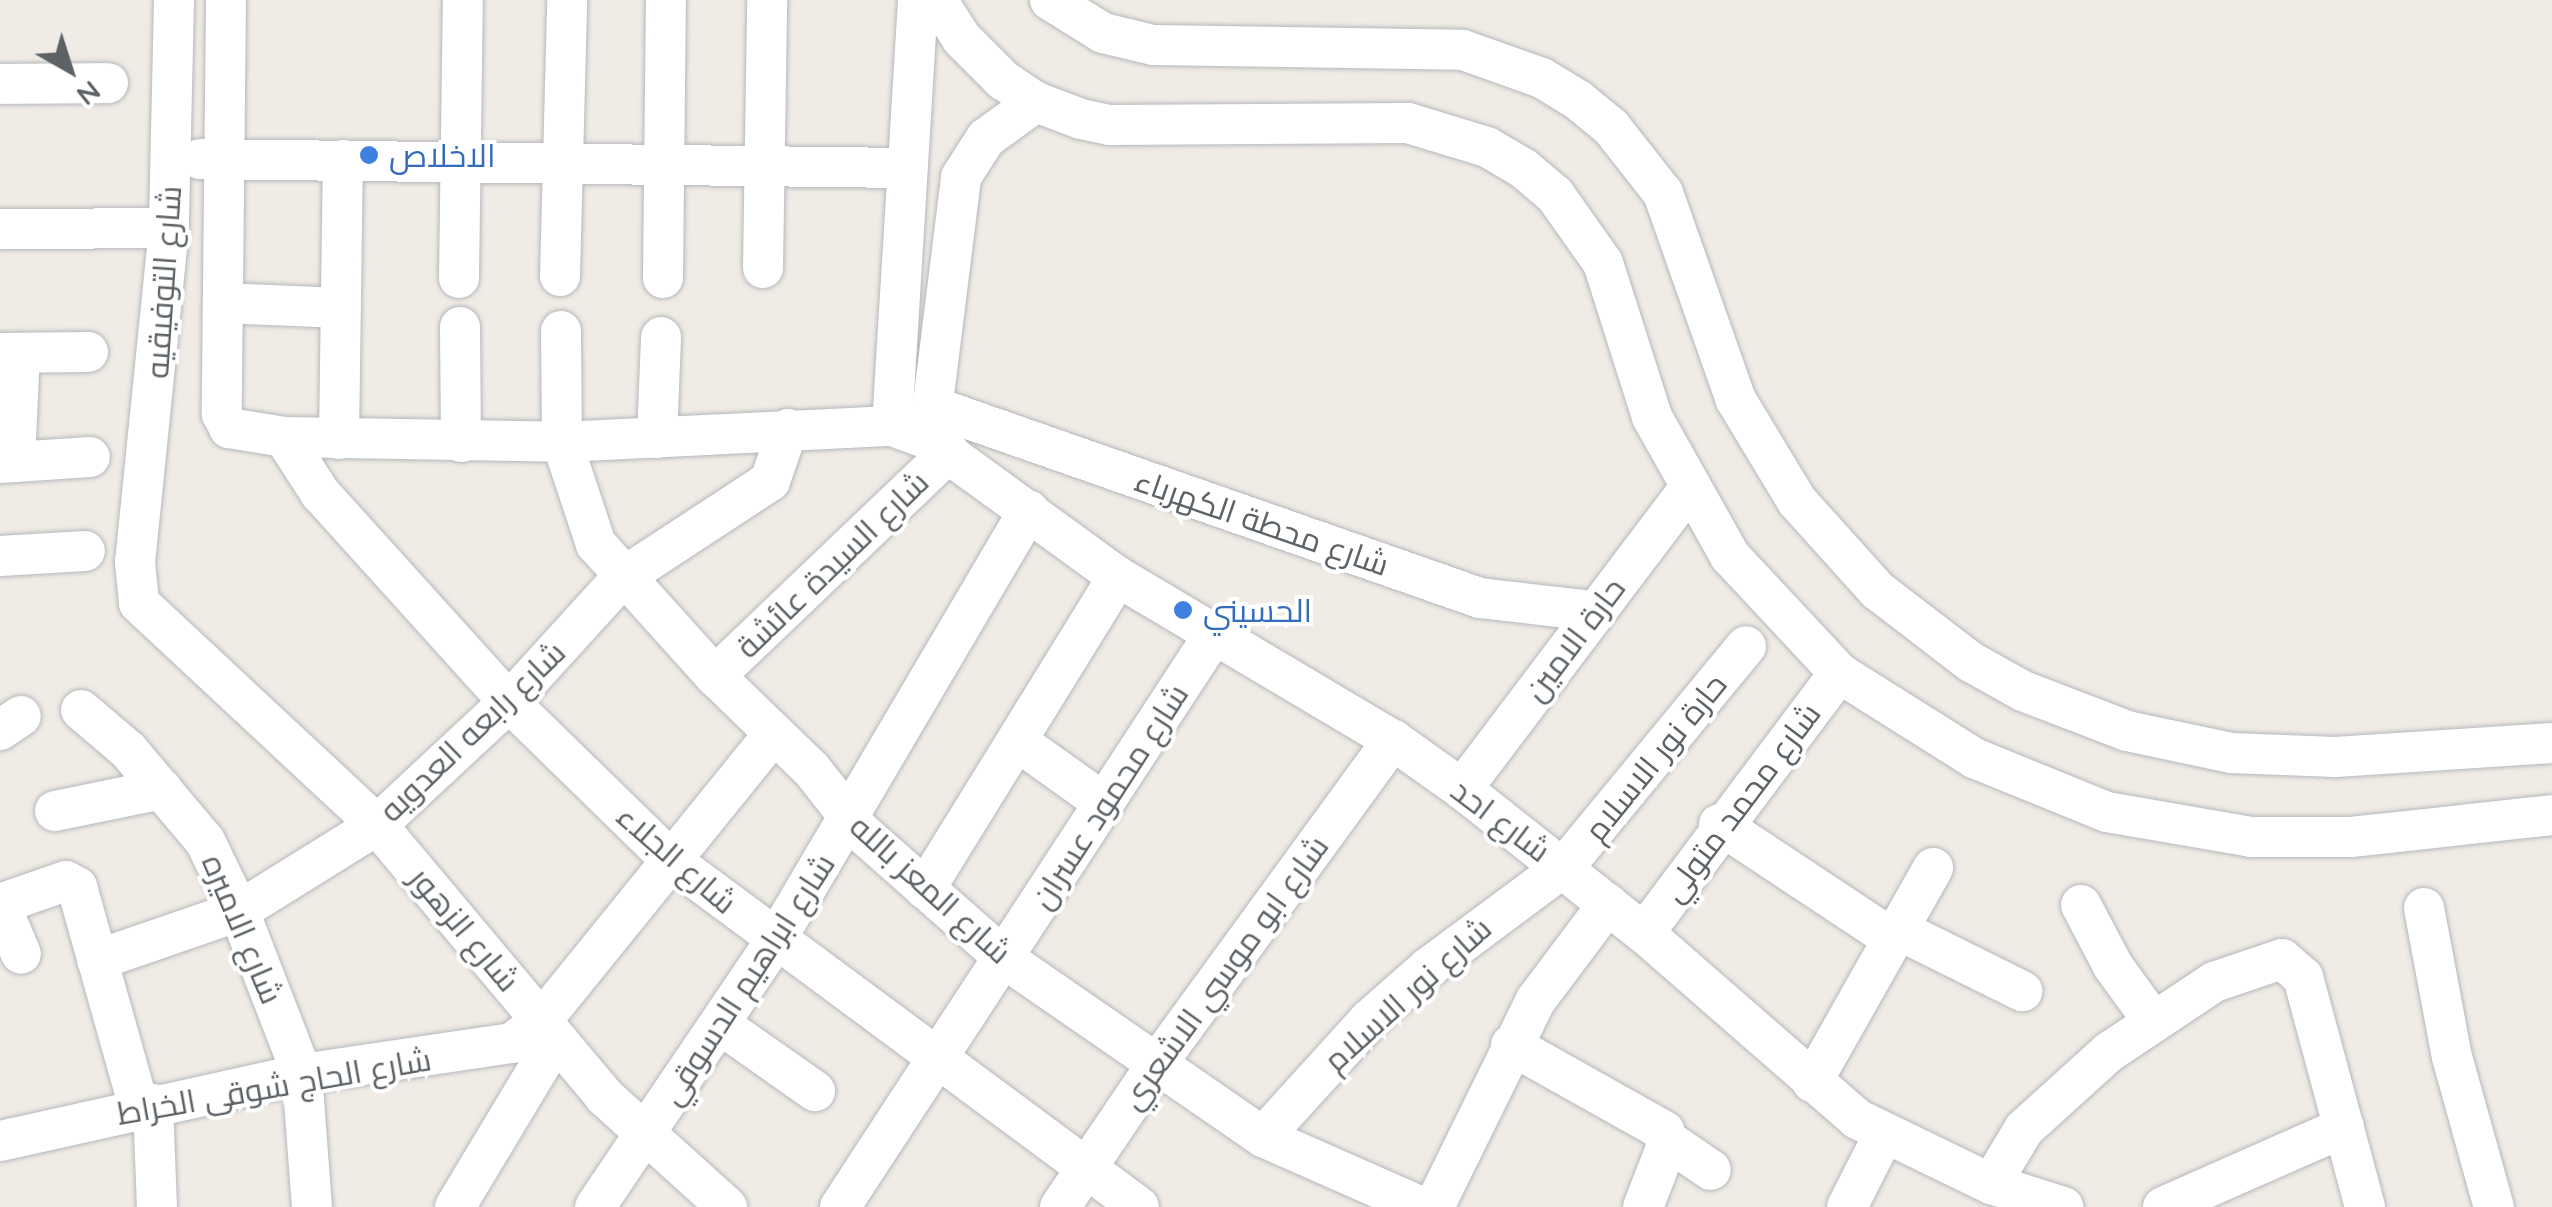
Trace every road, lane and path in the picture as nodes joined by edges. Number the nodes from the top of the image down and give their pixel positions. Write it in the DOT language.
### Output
graph roads {
  1 [pos="174,0"];
  2 [pos="226,0"];
  3 [pos="463,0"];
  4 [pos="567,0"];
  5 [pos="666,0"];
  6 [pos="767,0"];
  7 [pos="918,0"];
  8 [pos="937,0"];
  9 [pos="1050,0"];
  10 [pos="108,83"];
  11 [pos="0,84"];
  12 [pos="1036,102"];
  13 [pos="171,158"];
  14 [pos="224,159"];
  15 [pos="343,160"];
  16 [pos="462,161"];
  17 [pos="564,162"];
  18 [pos="664,162"];
  19 [pos="767,163"];
  20 [pos="903,168"];
  21 [pos="169,228"];
  22 [pos="0,229"];
  23 [pos="763,268"];
  24 [pos="560,276"];
  25 [pos="460,278"];
  26 [pos="662,278"];
  27 [pos="223,303"];
  28 [pos="341,308"];
  29 [pos="460,328"];
  30 [pos="561,331"];
  31 [pos="662,337"];
  32 [pos="88,352"];
  33 [pos="10,353"];
  34 [pos="788,429"];
  35 [pos="926,431"];
  36 [pos="284,437"];
  37 [pos="657,438"];
  38 [pos="338,439"];
  39 [pos="460,442"];
  40 [pos="562,442"];
  41 [pos="90,457"];
  42 [pos="7,462"];
  43 [pos="1688,490"];
  44 [pos="1029,510"];
  45 [pos="85,551"];
  46 [pos="0,556"];
  47 [pos="135,562"];
  48 [pos="1118,577"];
  49 [pos="622,578"];
  50 [pos="1594,611"];
  51 [pos="1213,636"];
  52 [pos="1746,646"];
  53 [pos="1839,673"];
  54 [pos="714,676"];
  55 [pos="508,702"];
  56 [pos="81,710"];
  57 [pos="774,734"];
  58 [pos="1393,740"];
  59 [pos="1017,742"];
  60 [pos="2552,743"];
  61 [pos="162,789"];
  62 [pos="1462,789"];
  63 [pos="1104,803"];
  64 [pos="55,811"];
  65 [pos="2552,815"];
  66 [pos="850,817"];
  67 [pos="1720,824"];
  68 [pos="377,825"];
  69 [pos="672,861"];
  70 [pos="1564,868"];
  71 [pos="1933,868"];
  72 [pos="925,889"];
  73 [pos="0,904"];
  74 [pos="1608,904"];
  75 [pos="2081,905"];
  76 [pos="2424,908"];
  77 [pos="240,910"];
  78 [pos="1644,933"];
  79 [pos="1894,934"];
  80 [pos="775,940"];
  81 [pos="21,954"];
  82 [pos="96,960"];
  83 [pos="1005,960"];
  84 [pos="2022,991"];
  85 [pos="2154,1021"];
  86 [pos="722,1025"];
  87 [pos="549,1030"];
  88 [pos="1511,1045"];
  89 [pos="940,1062"];
  90 [pos="1158,1062"];
  91 [pos="302,1074"];
  92 [pos="1812,1082"];
  93 [pos="815,1091"];
  94 [pos="146,1106"];
  95 [pos="2344,1127"];
  96 [pos="1884,1134"];
  97 [pos="646,1136"];
  98 [pos="1263,1136"];
  99 [pos="1667,1140"];
  100 [pos="0,1141"];
  101 [pos="1082,1170"];
  102 [pos="1711,1170"];
  103 [pos="2009,1195"];
  104 [pos="157,1207"];
  105 [pos="312,1207"];
  106 [pos="456,1207"];
  107 [pos="595,1207"];
  108 [pos="726,1207"];
  109 [pos="840,1207"];
  110 [pos="1060,1207"];
  111 [pos="1139,1207"];
  112 [pos="1422,1207"];
  113 [pos="1434,1207"];
  114 [pos="1643,1207"];
  115 [pos="1847,1207"];
  116 [pos="2064,1207"];
  117 [pos="2163,1207"];
  118 [pos="2366,1207"];
  119 [pos="2494,1207"];
  1 -- 13 [label="street, شارع التوفيقيه"];
  2 -- 14 [label="street, شارع التوفيقيه"];
  3 -- 16 [label="street"];
  4 -- 17 [label="street"];
  5 -- 18 [label="street"];
  6 -- 19 [label="street"];
  7 -- 20 [label="street"];
  8 -- 12 [label="street"];
  9 -- 60 [label="street"];
  10 -- 11 [label="street"];
  12 -- 35 [label="street"];
  12 -- 43 [label="street"];
  13 -- 14 [label="street"];
  13 -- 21 [label="street, شارع التوفيقيه"];
  14 -- 15 [label="street"];
  14 -- 27 [label="street, شارع التوفيقيه"];
  15 -- 16 [label="street"];
  15 -- 28 [label="street"];
  16 -- 17 [label="street"];
  16 -- 25 [label="street"];
  17 -- 18 [label="street"];
  17 -- 24 [label="street"];
  18 -- 19 [label="street"];
  18 -- 26 [label="street"];
  19 -- 20 [label="street"];
  19 -- 23 [label="street"];
  20 -- 35 [label="street"];
  21 -- 22 [label="street"];
  21 -- 47 [label="street, شارع التوفيقيه"];
  27 -- 28 [label="street"];
  27 -- 36 [label="street, شارع التوفيقيه"];
  28 -- 38 [label="street"];
  29 -- 39 [label="street"];
  30 -- 40 [label="street, شارع المعز بالله"];
  31 -- 37 [label="street"];
  32 -- 33 [label="street"];
  33 -- 42 [label="street"];
  34 -- 35 [label="street"];
  34 -- 37 [label="street"];
  34 -- 49 [label="street, شارع رابعه العدويه"];
  35 -- 44 [label="street, شارع احد"];
  35 -- 50 [label="street, شارع محطة الكهرباء"];
  35 -- 54 [label="street, شارع السيدة عائشة"];
  36 -- 38 [label="street"];
  36 -- 55 [label="street, شارع الجلاء"];
  37 -- 40 [label="street"];
  38 -- 39 [label="street"];
  39 -- 40 [label="street"];
  40 -- 49 [label="street, شارع المعز بالله"];
  41 -- 42 [label="street"];
  43 -- 50 [label="street, حارة الامين"];
  43 -- 53 [label="street"];
  44 -- 48 [label="street, شارع احد"];
  44 -- 66 [label="street, شارع ابراهيم الدسوقي"];
  45 -- 46 [label="street"];
  47 -- 68 [label="street, شارع الزهور"];
  48 -- 51 [label="street, شارع احد"];
  48 -- 59 [label="street"];
  49 -- 54 [label="street, شارع المعز بالله"];
  49 -- 55 [label="street, شارع رابعه العدويه"];
  50 -- 62 [label="street, حارة الامين"];
  51 -- 58 [label="street, شارع احد"];
  51 -- 63 [label="street, شارع محمود عسران"];
  52 -- 70 [label="street, حارة نور الاسلام"];
  53 -- 65 [label="street"];
  53 -- 67 [label="street, شارع محمد متولي"];
  54 -- 57 [label="street, شارع المعز بالله"];
  55 -- 68 [label="street, شارع رابعه العدويه"];
  55 -- 69 [label="street, شارع الجلاء"];
  56 -- 61 [label="street, شارع الاميره"];
  57 -- 66 [label="street, شارع المعز بالله"];
  57 -- 69 [label="street"];
  58 -- 62 [label="street, شارع احد"];
  58 -- 90 [label="street, شارع ابو موسي الاشعري"];
  59 -- 63 [label="street"];
  59 -- 72 [label="street"];
  61 -- 64 [label="street"];
  61 -- 77 [label="street, شارع الاميره"];
  62 -- 70 [label="street, شارع احد"];
  63 -- 83 [label="street, شارع محمود عسران"];
  66 -- 72 [label="street, شارع المعز بالله"];
  66 -- 80 [label="street, شارع ابراهيم الدسوقي"];
  67 -- 78 [label="street, شارع محمد متولي"];
  67 -- 79 [label="street"];
  68 -- 77 [label="street, شارع رابعه العدويه"];
  68 -- 87 [label="street, شارع الزهور"];
  69 -- 80 [label="street, شارع الجلاء"];
  69 -- 87 [label="street"];
  70 -- 74 [label="street, شارع احد"];
  70 -- 98 [label="street, شارع نور الاسلام"];
  71 -- 79 [label="street"];
  72 -- 83 [label="street, شارع المعز بالله"];
  73 -- 81 [label="street"];
  73 -- 82 [label="street"];
  74 -- 78 [label="street, شارع احد"];
  74 -- 88 [label="street"];
  75 -- 85 [label="street"];
  76 -- 119 [label="street"];
  77 -- 82 [label="street, شارع رابعه العدويه"];
  77 -- 91 [label="street, شارع الاميره"];
  78 -- 92 [label="street, شارع احد"];
  79 -- 84 [label="street"];
  79 -- 92 [label="street"];
  80 -- 86 [label="street, شارع ابراهيم الدسوقي"];
  80 -- 89 [label="street, شارع الجلاء"];
  82 -- 94 [label="street"];
  83 -- 89 [label="street, شارع محمود عسران"];
  83 -- 90 [label="street, شارع المعز بالله"];
  85 -- 95 [label="street"];
  85 -- 103 [label="street"];
  86 -- 93 [label="street"];
  86 -- 97 [label="street, شارع ابراهيم الدسوقي"];
  87 -- 91 [label="street, شارع الحاج شوقى الخراط"];
  87 -- 97 [label="street, شارع الزهور"];
  87 -- 106 [label="street"];
  88 -- 99 [label="street"];
  88 -- 113 [label="street"];
  89 -- 101 [label="street, شارع الجلاء"];
  89 -- 109 [label="street, شارع محمود عسران"];
  90 -- 98 [label="street, شارع المعز بالله"];
  90 -- 101 [label="street, شارع ابو موسي الاشعري"];
  91 -- 94 [label="street, شارع الحاج شوقى الخراط"];
  91 -- 105 [label="street, شارع الاميره"];
  92 -- 96 [label="street, شارع احد"];
  94 -- 100 [label="street, شارع الحاج شوقى الخراط"];
  94 -- 104 [label="street"];
  95 -- 117 [label="street"];
  95 -- 118 [label="street"];
  96 -- 103 [label="street, شارع احد"];
  96 -- 115 [label="street"];
  97 -- 107 [label="street, شارع ابراهيم الدسوقي"];
  97 -- 108 [label="street, شارع الزهور"];
  98 -- 112 [label="street, شارع المعز بالله"];
  99 -- 102 [label="street"];
  99 -- 114 [label="street"];
  101 -- 110 [label="street, شارع ابو موسي الاشعري"];
  101 -- 111 [label="street, شارع الجلاء"];
  103 -- 116 [label="street, شارع احد"];
}
